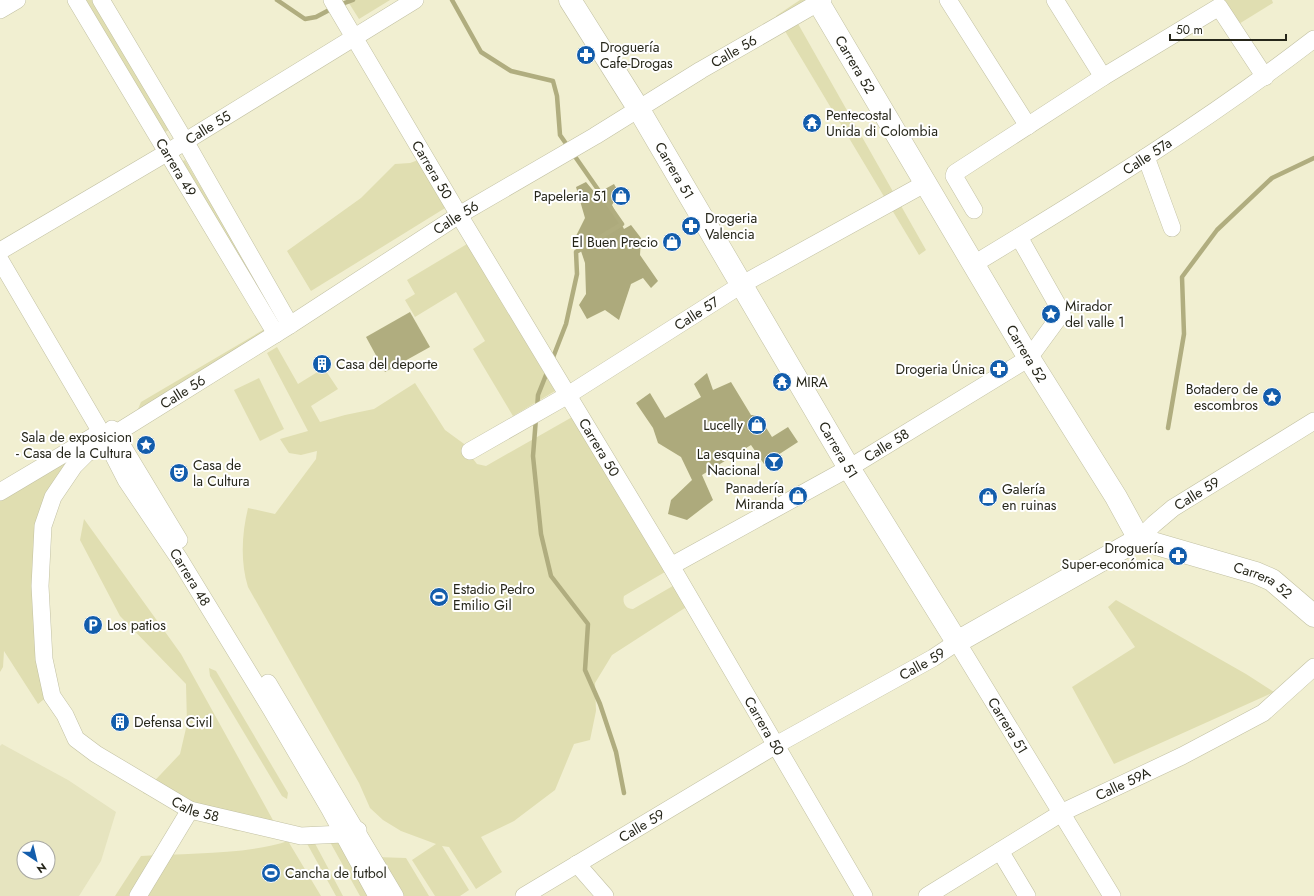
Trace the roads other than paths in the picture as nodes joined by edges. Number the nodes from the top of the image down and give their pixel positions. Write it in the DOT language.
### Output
graph roads {
  1 [pos="17,0"];
  2 [pos="76,0"];
  3 [pos="101,0"];
  4 [pos="332,0"];
  5 [pos="415,0"];
  6 [pos="570,0"];
  7 [pos="948,0"];
  8 [pos="1055,0"];
  9 [pos="819,1"];
  10 [pos="0,10"];
  11 [pos="354,36"];
  12 [pos="1314,39"];
  13 [pos="1103,77"];
  14 [pos="1265,77"];
  15 [pos="638,108"];
  16 [pos="1028,126"];
  17 [pos="185,141"];
  18 [pos="168,152"];
  19 [pos="1146,157"];
  20 [pos="926,183"];
  21 [pos="974,210"];
  22 [pos="459,215"];
  23 [pos="1172,228"];
  24 [pos="1019,237"];
  25 [pos="0,251"];
  26 [pos="0,260"];
  27 [pos="974,264"];
  28 [pos="741,285"];
  29 [pos="281,326"];
  30 [pos="1029,358"];
  31 [pos="568,395"];
  32 [pos="1314,421"];
  33 [pos="106,437"];
  34 [pos="470,451"];
  35 [pos="849,468"];
  36 [pos="0,492"];
  37 [pos="1139,540"];
  38 [pos="671,566"];
  39 [pos="1314,616"];
  40 [pos="957,642"];
  41 [pos="1314,667"];
  42 [pos="776,746"];
  43 [pos="190,810"];
  44 [pos="1063,812"];
  45 [pos="350,832"];
  46 [pos="1000,851"];
  47 [pos="577,864"];
  48 [pos="138,896"];
  49 [pos="377,896"];
  50 [pos="395,896"];
  51 [pos="524,896"];
  52 [pos="605,896"];
  53 [pos="864,896"];
  54 [pos="927,896"];
  55 [pos="1027,896"];
  56 [pos="1112,896"];
  1 -- 10 [label="street"];
  2 -- 18 [label="street, Carrera 49"];
  3 -- 17 [label="street, Carrera 49"];
  4 -- 11 [label="street, Carrera 50"];
  5 -- 11 [label="street, Calle 55"];
  6 -- 15 [label="main road, Carrera 51"];
  7 -- 16 [label="street"];
  8 -- 13 [label="street"];
  9 -- 15 [label="street, Calle 56"];
  9 -- 20 [label="main road, Carrera 52"];
  11 -- 17 [label="street, Calle 55"];
  11 -- 22 [label="street, Carrera 50"];
  12 -- 14 [label="street, Calle 57a"];
  13 -- 14 [label="street"];
  13 -- 16 [label="street"];
  14 -- 19 [label="street, Calle 57a"];
  15 -- 22 [label="street, Calle 56"];
  15 -- 28 [label="main road, Carrera 51"];
  16 -- 21 [label="street"];
  17 -- 18 [label="street, Calle 55"];
  17 -- 29 [label="street, Carrera 49"];
  18 -- 25 [label="street, Calle 55"];
  18 -- 29 [label="street, Carrera 49"];
  19 -- 23 [label="street"];
  19 -- 24 [label="street, Calle 57a"];
  20 -- 27 [label="main road, Carrera 52"];
  20 -- 28 [label="street, Calle 57"];
  22 -- 29 [label="street, Calle 56"];
  22 -- 31 [label="street, Carrera 50"];
  24 -- 27 [label="street, Calle 57a"];
  24 -- 30 [label="street, Calle 58"];
  26 -- 33 [label="street, Carrera 48"];
  27 -- 30 [label="main road, Carrera 52"];
  28 -- 31 [label="street, Calle 57"];
  28 -- 35 [label="main road, Carrera 51"];
  29 -- 33 [label="street, Calle 56"];
  30 -- 35 [label="street, Calle 58"];
  30 -- 37 [label="main road, Carrera 52"];
  31 -- 34 [label="street, Calle 57"];
  31 -- 38 [label="street, Carrera 50"];
  32 -- 37 [label="street, Calle 59"];
  33 -- 36 [label="street, Calle 56"];
  33 -- 43 [label="street, Calle 58"];
  33 -- 45 [label="street, Carrera 48"];
  35 -- 38 [label="street, Calle 58"];
  35 -- 40 [label="main road, Carrera 51"];
  37 -- 39 [label="main road, Carrera 52"];
  37 -- 40 [label="main road, Calle 59"];
  38 -- 42 [label="street, Carrera 50"];
  40 -- 42 [label="street, Calle 59"];
  40 -- 44 [label="street, Carrera 51"];
  41 -- 44 [label="street, Calle 59A"];
  42 -- 47 [label="street, Calle 59"];
  42 -- 53 [label="street, Carrera 50"];
  43 -- 45 [label="street, Calle 58"];
  43 -- 48 [label="street"];
  44 -- 46 [label="street, Calle 59A"];
  44 -- 56 [label="street, Carrera 51"];
  45 -- 49 [label="street, Carrera 48"];
  45 -- 50 [label="street, Carrera 48"];
  46 -- 54 [label="street, Calle 59A"];
  46 -- 55 [label="street"];
  47 -- 51 [label="street, Calle 59"];
  47 -- 52 [label="street"];
}
